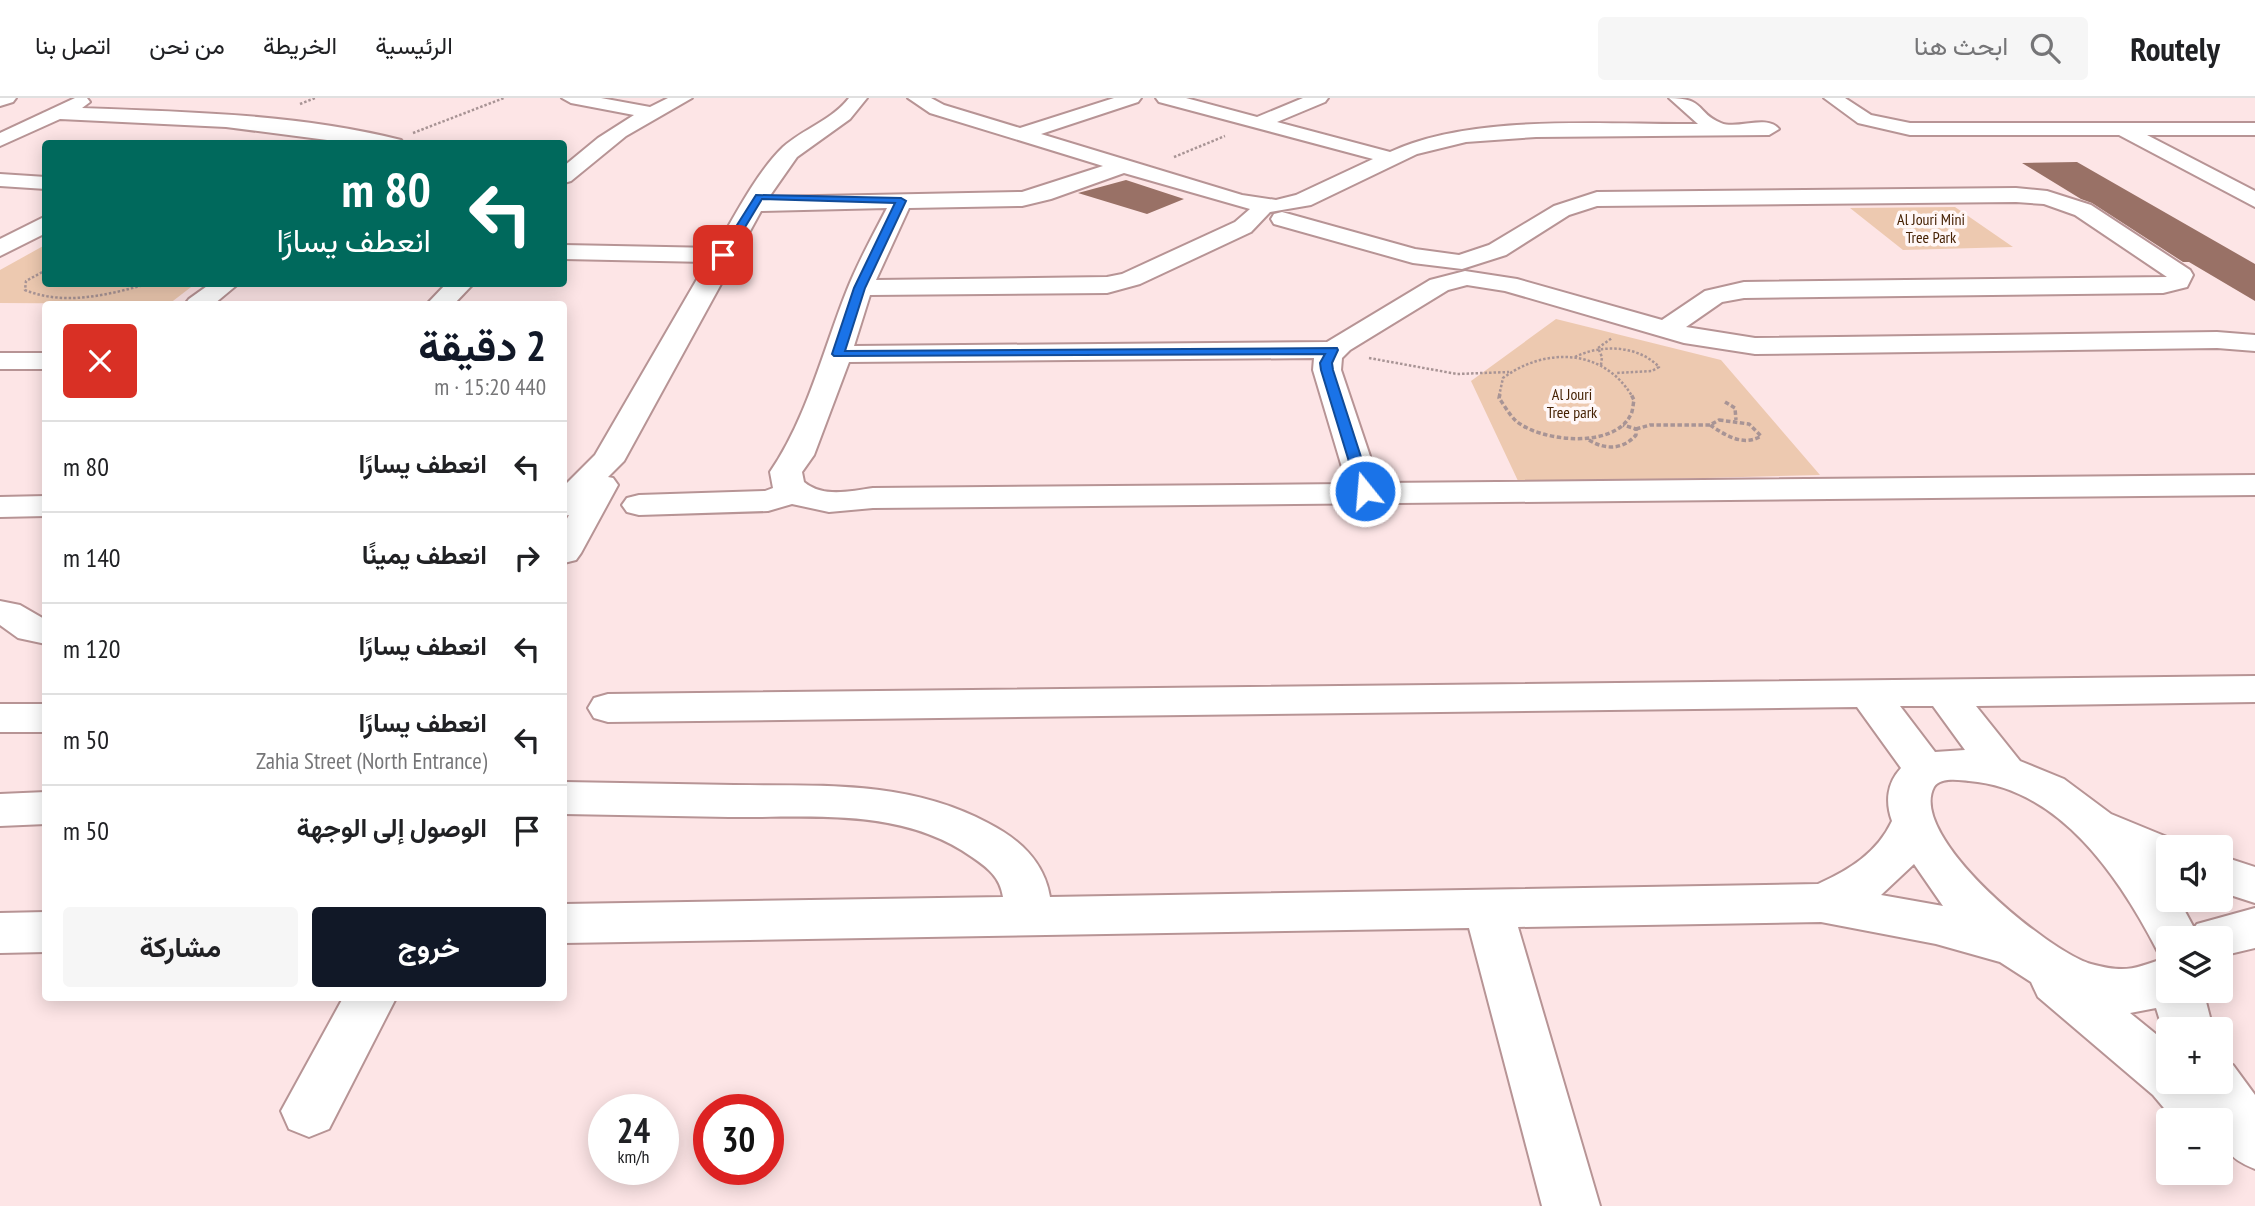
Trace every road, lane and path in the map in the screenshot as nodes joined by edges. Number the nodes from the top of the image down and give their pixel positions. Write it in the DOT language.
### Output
graph roads {
  1 [pos="7,98"];
  2 [pos="89,98"];
  3 [pos="504,98"];
  4 [pos="571,98"];
  5 [pos="683,98"];
  6 [pos="1132,98"];
  7 [pos="1165,98"];
  8 [pos="1319,98"];
  9 [pos="1678,98"];
  10 [pos="1833,98"];
  11 [pos="0,101"];
  12 [pos="908,101"];
  13 [pos="863,104"];
  14 [pos="57,113"];
  15 [pos="652,113"];
  16 [pos="1258,123"];
  17 [pos="1716,129"];
  18 [pos="1769,129"];
  19 [pos="2255,129"];
  20 [pos="2121,130"];
  21 [pos="1022,134"];
  22 [pos="0,140"];
  23 [pos="368,140"];
  24 [pos="399,140"];
  25 [pos="1391,158"];
  26 [pos="1124,166"];
  27 [pos="567,171"];
  28 [pos="1150,174"];
  29 [pos="1863,174"];
  30 [pos="2033,176"];
  31 [pos="0,180"];
  32 [pos="42,183"];
  33 [pos="1890,196"];
  34 [pos="757,200"];
  35 [pos="2255,200"];
  36 [pos="901,201"];
  37 [pos="2062,202"];
  38 [pos="1276,212"];
  39 [pos="42,225"];
  40 [pos="0,249"];
  41 [pos="567,252"];
  42 [pos="725,252"];
  43 [pos="1460,269"];
  44 [pos="42,272"];
  45 [pos="132,287"];
  46 [pos="221,287"];
  47 [pos="457,287"];
  48 [pos="860,288"];
  49 [pos="202,301"];
  50 [pos="443,301"];
  51 [pos="1665,330"];
  52 [pos="2192,342"];
  53 [pos="2255,343"];
  54 [pos="1333,350"];
  55 [pos="2255,352"];
  56 [pos="838,354"];
  57 [pos="1575,358"];
  58 [pos="0,361"];
  59 [pos="42,361"];
  60 [pos="1510,372"];
  61 [pos="1616,373"];
  62 [pos="1725,402"];
  63 [pos="1736,420"];
  64 [pos="1622,425"];
  65 [pos="1710,425"];
  66 [pos="1636,429"];
  67 [pos="1588,440"];
  68 [pos="798,455"];
  69 [pos="608,461"];
  70 [pos="2255,485"];
  71 [pos="1365,491"];
  72 [pos="794,492"];
  73 [pos="567,498"];
  74 [pos="873,498"];
  75 [pos="639,505"];
  76 [pos="42,506"];
  77 [pos="0,507"];
  78 [pos="567,548"];
  79 [pos="0,612"];
  80 [pos="42,632"];
  81 [pos="2255,689"];
  82 [pos="1944,693"];
  83 [pos="1869,694"];
  84 [pos="608,708"];
  85 [pos="0,718"];
  86 [pos="42,718"];
  87 [pos="1926,771"];
  88 [pos="2004,771"];
  89 [pos="567,798"];
  90 [pos="42,808"];
  91 [pos="0,810"];
  92 [pos="1914,821"];
  93 [pos="2088,822"];
  94 [pos="2156,851"];
  95 [pos="2233,878"];
  96 [pos="2255,885"];
  97 [pos="1821,903"];
  98 [pos="1488,908"];
  99 [pos="1028,916"];
  100 [pos="567,924"];
  101 [pos="2169,926"];
  102 [pos="2255,928"];
  103 [pos="42,932"];
  104 [pos="0,933"];
  105 [pos="2233,933"];
  106 [pos="2025,954"];
  107 [pos="2156,987"];
  108 [pos="368,1001"];
  109 [pos="2156,1066"];
  110 [pos="2186,1094"];
  111 [pos="2222,1094"];
  112 [pos="2199,1108"];
  113 [pos="309,1111"];
  114 [pos="2233,1141"];
  115 [pos="2255,1142"];
  116 [pos="2255,1160"];
  117 [pos="1571,1206"];
  1 -- 11 [label="street"];
  2 -- 14 [label="street"];
  3 -- 24 [label="path"];
  4 -- 15 [label="street"];
  5 -- 15 [label="street"];
  6 -- 21 [label="street"];
  7 -- 16 [label="street"];
  8 -- 16 [label="street"];
  9 -- 17 [label="street"];
  10 -- 20 [label="street"];
  12 -- 21 [label="street"];
  13 -- 34 [label="street"];
  14 -- 22 [label="street"];
  14 -- 23 [label="street"];
  15 -- 27 [label="street"];
  16 -- 25 [label="street"];
  16 -- 28 [label="path"];
  17 -- 18 [label="street"];
  17 -- 25 [label="street"];
  19 -- 20 [label="street"];
  20 -- 35 [label="street"];
  21 -- 26 [label="street"];
  25 -- 38 [label="street"];
  26 -- 28 [label="street"];
  26 -- 36 [label="street"];
  28 -- 38 [label="street"];
  29 -- 33 [label="street"];
  30 -- 37 [label="street"];
  31 -- 32 [label="street"];
  33 -- 37 [label="street"];
  33 -- 43 [label="street"];
  34 -- 36 [label="street"];
  34 -- 42 [label="street"];
  36 -- 48 [label="street"];
  37 -- 51 [label="street"];
  38 -- 43 [label="street"];
  38 -- 48 [label="street"];
  39 -- 40 [label="street"];
  41 -- 42 [label="street"];
  42 -- 69 [label="street"];
  43 -- 51 [label="street"];
  43 -- 54 [label="street"];
  44 -- 45 [label="path"];
  46 -- 49 [label="street"];
  47 -- 50 [label="street"];
  48 -- 56 [label="street"];
  51 -- 52 [label="street"];
  52 -- 53 [label="street"];
  52 -- 55 [label="street"];
  54 -- 56 [label="street"];
  54 -- 60 [label="path"];
  54 -- 71 [label="street"];
  56 -- 68 [label="street"];
  57 -- 60 [label="path"];
  57 -- 61 [label="path"];
  57 -- 61 [label="path"];
  58 -- 59 [label="street"];
  60 -- 67 [label="path"];
  61 -- 64 [label="path"];
  62 -- 63 [label="path"];
  63 -- 65 [label="path"];
  63 -- 65 [label="path"];
  64 -- 66 [label="path"];
  64 -- 67 [label="path"];
  65 -- 66 [label="path"];
  66 -- 67 [label="path"];
  68 -- 72 [label="street"];
  68 -- 74 [label="street"];
  69 -- 73 [label="street"];
  69 -- 78 [label="street"];
  70 -- 71 [label="street"];
  71 -- 74 [label="street"];
  72 -- 74 [label="street"];
  72 -- 75 [label="street"];
  76 -- 77 [label="street"];
  79 -- 80 [label="street"];
  81 -- 82 [label="street"];
  82 -- 83 [label="street"];
  82 -- 88 [label="street"];
  83 -- 84 [label="street"];
  83 -- 87 [label="street"];
  85 -- 86 [label="street"];
  87 -- 88 [label="street"];
  87 -- 92 [label="street"];
  88 -- 93 [label="street"];
  89 -- 99 [label="street"];
  90 -- 91 [label="street"];
  92 -- 97 [label="street"];
  92 -- 106 [label="street"];
  93 -- 94 [label="street"];
  93 -- 101 [label="street"];
  95 -- 96 [label="street"];
  97 -- 98 [label="street"];
  97 -- 106 [label="street"];
  98 -- 99 [label="street"];
  98 -- 117 [label="street"];
  99 -- 100 [label="street"];
  102 -- 105 [label="street"];
  103 -- 104 [label="street"];
  106 -- 107 [label="street"];
  106 -- 109 [label="street"];
  108 -- 113 [label="street"];
  110 -- 112 [label="street"];
  111 -- 115 [label="street"];
  114 -- 116 [label="street"];
}
